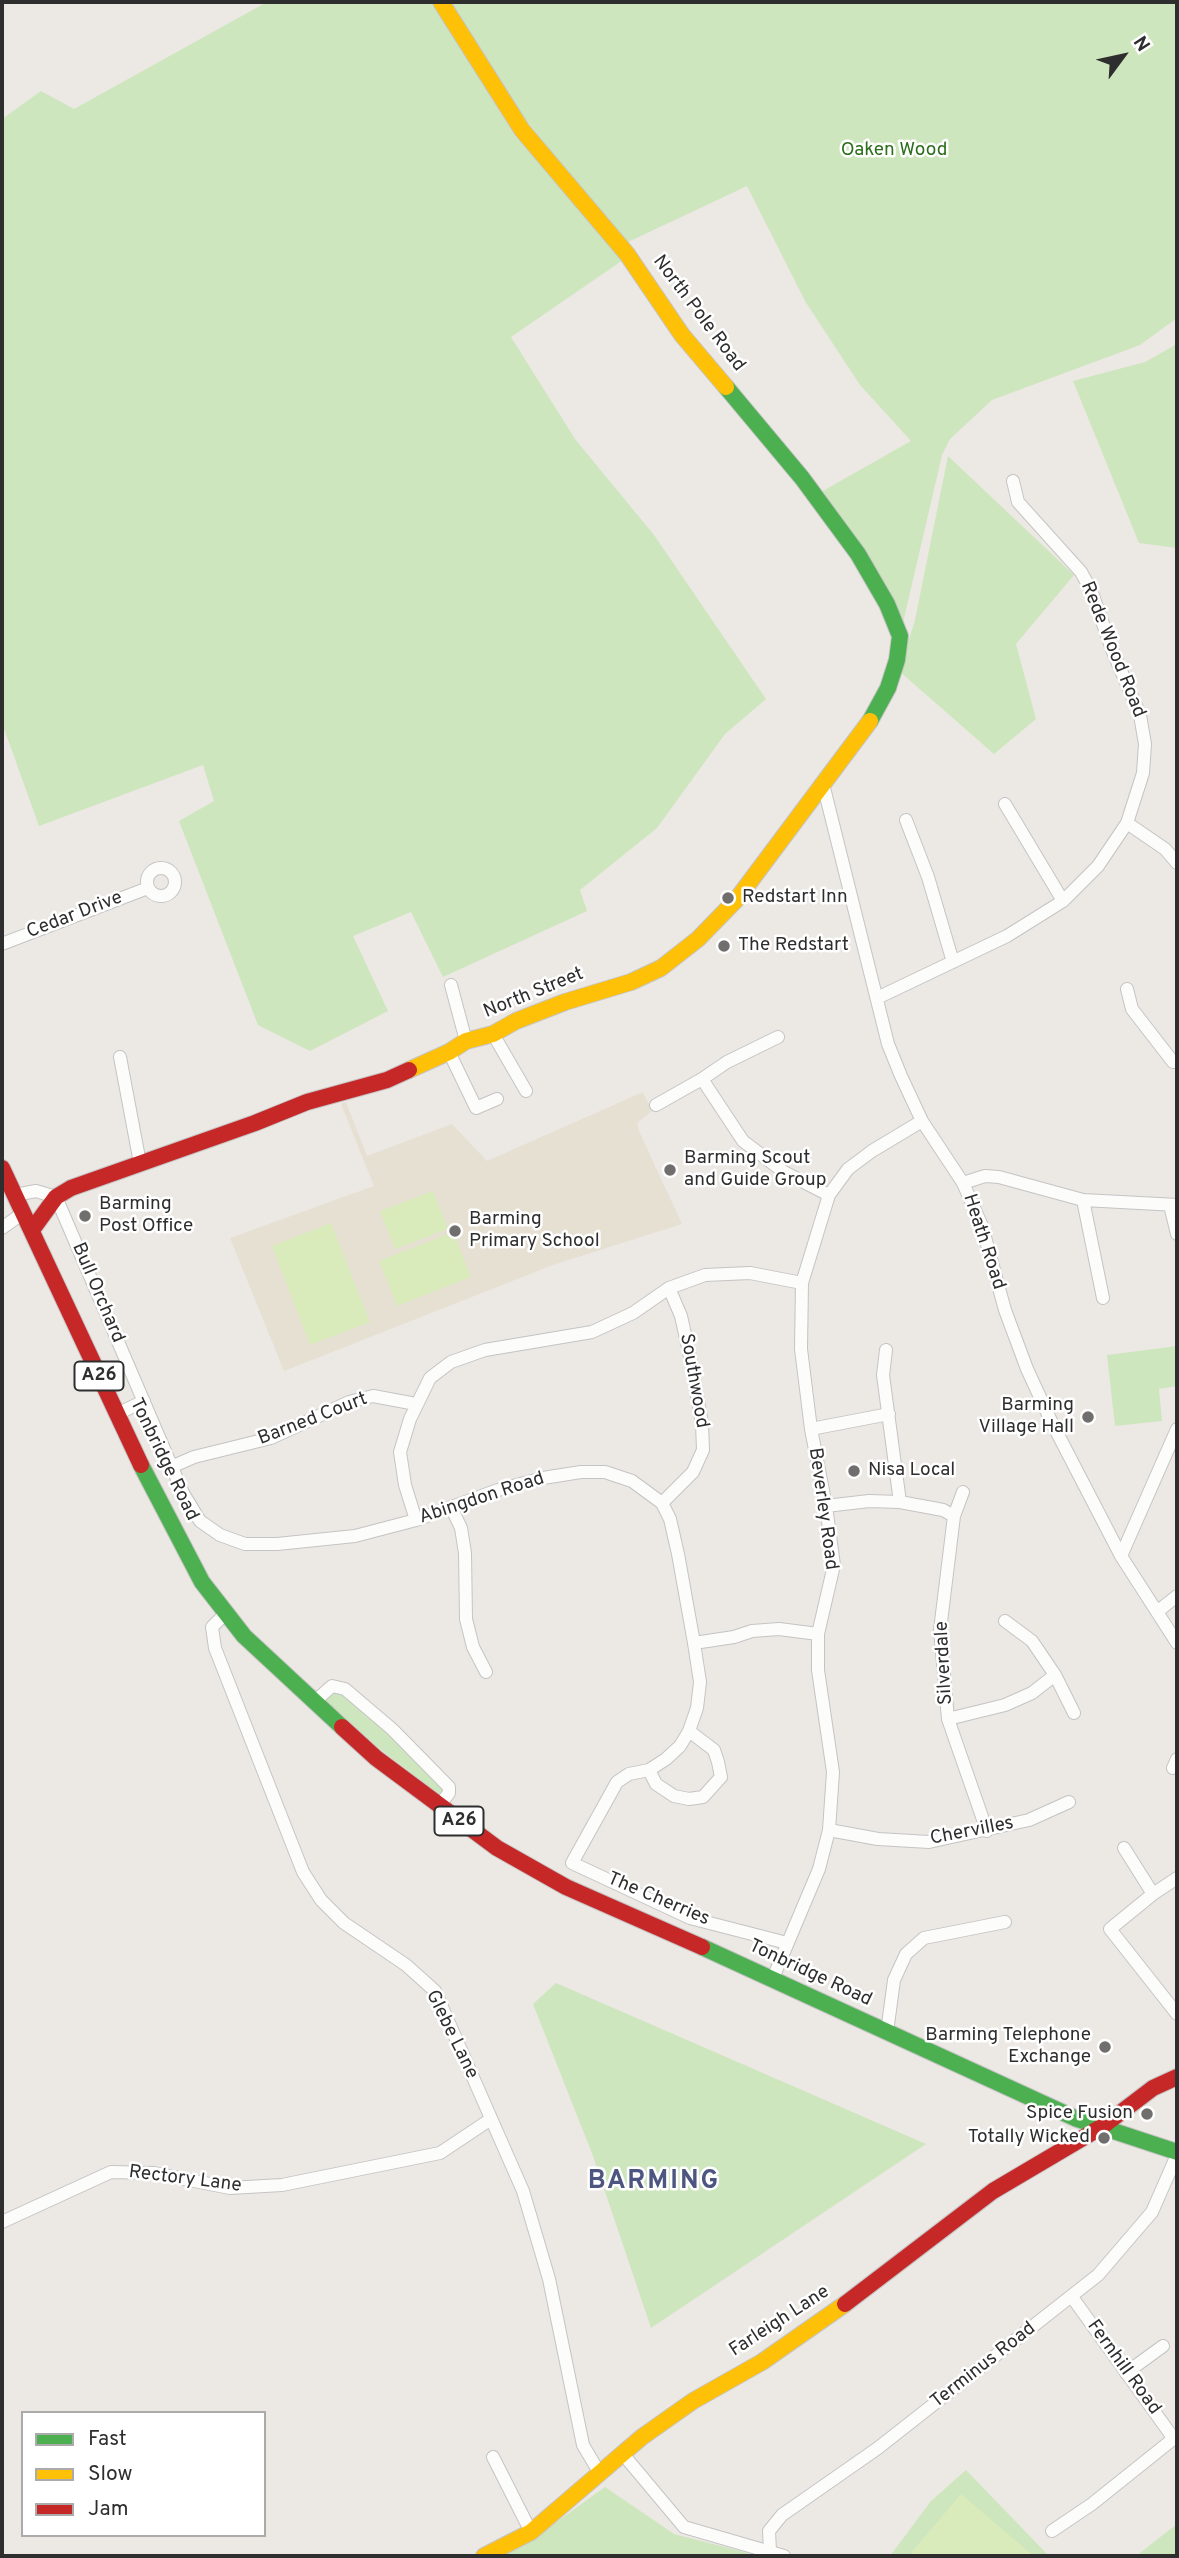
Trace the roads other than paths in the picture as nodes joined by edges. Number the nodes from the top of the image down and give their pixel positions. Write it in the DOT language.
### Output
graph roads {
  1 [pos="441,2"];
  2 [pos="1013,481"];
  3 [pos="897,660"];
  4 [pos="823,784"];
  5 [pos="1005,804"];
  6 [pos="905,820"];
  7 [pos="1127,823"];
  8 [pos="1177,863"];
  9 [pos="148,888"];
  10 [pos="1063,901"];
  11 [pos="2,944"];
  12 [pos="953,962"];
  13 [pos="451,985"];
  14 [pos="1127,989"];
  15 [pos="877,998"];
  16 [pos="493,1034"];
  17 [pos="778,1037"];
  18 [pos="466,1041"];
  19 [pos="449,1052"];
  20 [pos="120,1057"];
  21 [pos="1177,1062"];
  22 [pos="702,1079"];
  23 [pos="526,1091"];
  24 [pos="497,1099"];
  25 [pos="653,1108"];
  26 [pos="922,1121"];
  27 [pos="140,1163"];
  28 [pos="2,1168"];
  29 [pos="963,1183"];
  30 [pos="15,1195"];
  31 [pos="829,1195"];
  32 [pos="56,1197"];
  33 [pos="1083,1200"];
  34 [pos="1174,1205"];
  35 [pos="23,1213"];
  36 [pos="2,1228"];
  37 [pos="32,1230"];
  38 [pos="1177,1234"];
  39 [pos="802,1283"];
  40 [pos="669,1288"];
  41 [pos="1104,1298"];
  42 [pos="886,1350"];
  43 [pos="144,1401"];
  44 [pos="416,1404"];
  45 [pos="117,1413"];
  46 [pos="889,1414"];
  47 [pos="811,1429"];
  48 [pos="1177,1429"];
  49 [pos="171,1466"];
  50 [pos="963,1492"];
  51 [pos="900,1502"];
  52 [pos="662,1503"];
  53 [pos="826,1506"];
  54 [pos="451,1507"];
  55 [pos="954,1516"];
  56 [pos="416,1520"];
  57 [pos="1121,1556"];
  58 [pos="1177,1597"];
  59 [pos="1158,1611"];
  60 [pos="225,1614"];
  61 [pos="1005,1621"];
  62 [pos="818,1634"];
  63 [pos="694,1643"];
  64 [pos="1177,1643"];
  65 [pos="485,1672"];
  66 [pos="1055,1675"];
  67 [pos="314,1702"];
  68 [pos="1074,1713"];
  69 [pos="948,1719"];
  70 [pos="689,1731"];
  71 [pos="649,1770"];
  72 [pos="1069,1801"];
  73 [pos="439,1807"];
  74 [pos="829,1830"];
  75 [pos="987,1831"];
  76 [pos="1124,1847"];
  77 [pos="1177,1878"];
  78 [pos="1153,1894"];
  79 [pos="1005,1923"];
  80 [pos="989,1926"];
  81 [pos="990,1941"];
  82 [pos="787,1943"];
  83 [pos="773,1978"];
  84 [pos="1177,2014"];
  85 [pos="887,2032"];
  86 [pos="1177,2077"];
  87 [pos="491,2119"];
  88 [pos="1103,2126"];
  89 [pos="1177,2154"];
  90 [pos="2,2222"];
  91 [pos="1072,2297"];
  92 [pos="1163,2346"];
  93 [pos="1126,2373"];
  94 [pos="1175,2437"];
  95 [pos="622,2453"];
  96 [pos="493,2457"];
  97 [pos="599,2472"];
  98 [pos="531,2532"];
  99 [pos="1052,2532"];
  100 [pos="771,2551"];
  101 [pos="484,2556"];
  102 [pos="784,2556"];
  1 -- 3 [label="street, North Pole Road"];
  2 -- 7 [label="street, Rede Wood Road"];
  3 -- 4 [label="street, North Street"];
  4 -- 15 [label="street, Heath Road"];
  4 -- 16 [label="street, North Street"];
  5 -- 10 [label="street"];
  6 -- 12 [label="street"];
  7 -- 8 [label="street"];
  7 -- 10 [label="street, Rede Wood Road"];
  9 -- 11 [label="street, Cedar Drive"];
  10 -- 12 [label="street, Rede Wood Road"];
  12 -- 15 [label="street, Rede Wood Road"];
  13 -- 18 [label="street"];
  14 -- 21 [label="street"];
  15 -- 26 [label="street, Heath Road"];
  16 -- 18 [label="street, North Street"];
  16 -- 23 [label="street"];
  17 -- 22 [label="street"];
  18 -- 19 [label="street, North Street"];
  19 -- 24 [label="street"];
  19 -- 27 [label="street, North Street"];
  20 -- 27 [label="street"];
  22 -- 25 [label="street"];
  22 -- 31 [label="street"];
  26 -- 29 [label="street, Heath Road"];
  26 -- 31 [label="street, Beverley Road"];
  27 -- 32 [label="street, North Street"];
  28 -- 30 [label="street, Tonbridge Road / A26"];
  29 -- 33 [label="street"];
  29 -- 57 [label="street, Heath Road"];
  30 -- 32 [label="street"];
  30 -- 35 [label="street, Tonbridge Road / A26"];
  31 -- 39 [label="street, Beverley Road"];
  32 -- 37 [label="street, North Street"];
  32 -- 43 [label="street, Bull Orchard"];
  33 -- 34 [label="street"];
  33 -- 41 [label="street"];
  34 -- 38 [label="street"];
  35 -- 36 [label="street"];
  35 -- 37 [label="street, Tonbridge Road / A26"];
  37 -- 45 [label="street, Tonbridge Road / A26"];
  39 -- 40 [label="street"];
  39 -- 47 [label="street, Beverley Road"];
  40 -- 44 [label="street"];
  40 -- 52 [label="street, Southwood"];
  42 -- 46 [label="street"];
  43 -- 45 [label="street"];
  43 -- 49 [label="street, Abingdon Road"];
  44 -- 49 [label="street, Barned Court"];
  44 -- 56 [label="street"];
  45 -- 60 [label="street, Tonbridge Road / A26"];
  46 -- 47 [label="street"];
  46 -- 51 [label="street"];
  47 -- 53 [label="street, Beverley Road"];
  48 -- 57 [label="street"];
  49 -- 56 [label="street, Abingdon Road"];
  50 -- 55 [label="street, Silverdale"];
  51 -- 53 [label="street"];
  51 -- 55 [label="street"];
  52 -- 54 [label="street, Abingdon Road"];
  52 -- 63 [label="street"];
  53 -- 62 [label="street, Beverley Road"];
  54 -- 56 [label="street, Abingdon Road"];
  54 -- 65 [label="street"];
  55 -- 69 [label="street, Silverdale"];
  57 -- 59 [label="street, Heath Road"];
  58 -- 59 [label="street"];
  59 -- 64 [label="street, Heath Road"];
  60 -- 67 [label="street, Tonbridge Road / A26"];
  60 -- 87 [label="street, Glebe Lane"];
  61 -- 66 [label="street"];
  62 -- 63 [label="street"];
  62 -- 74 [label="street, Beverley Road"];
  63 -- 70 [label="street"];
  66 -- 68 [label="street"];
  66 -- 69 [label="street"];
  67 -- 73 [label="street, Tonbridge Road / A26"];
  67 -- 73 [label="street"];
  69 -- 75 [label="street, Silverdale"];
  70 -- 71 [label="street"];
  70 -- 71 [label="street"];
  71 -- 82 [label="street, The Cherries"];
  72 -- 75 [label="street, Chervilles"];
  73 -- 83 [label="street, Tonbridge Road / A26"];
  74 -- 75 [label="street, Chervilles"];
  74 -- 82 [label="street, Beverley Road"];
  76 -- 78 [label="street"];
  77 -- 78 [label="street"];
  78 -- 84 [label="street"];
  79 -- 80 [label="street"];
  80 -- 81 [label="street"];
  80 -- 85 [label="street"];
  82 -- 83 [label="street, Beverley Road"];
  83 -- 85 [label="street, Tonbridge Road / A26"];
  85 -- 88 [label="street, Tonbridge Road / A26"];
  86 -- 88 [label="street, Farleigh Lane"];
  87 -- 90 [label="street, Rectory Lane"];
  87 -- 97 [label="street, Glebe Lane"];
  88 -- 89 [label="street, Tonbridge Road / A26"];
  88 -- 95 [label="street, Farleigh Lane"];
  89 -- 91 [label="street, Terminus Road"];
  91 -- 93 [label="street, Fernhill Road"];
  91 -- 100 [label="street, Terminus Road"];
  92 -- 93 [label="street"];
  93 -- 94 [label="street, Fernhill Road"];
  94 -- 99 [label="street"];
  95 -- 97 [label="street, Farleigh Lane"];
  95 -- 100 [label="street"];
  96 -- 98 [label="street"];
  97 -- 98 [label="street, Farleigh Lane"];
  98 -- 101 [label="street, Farleigh Lane"];
  100 -- 102 [label="street"];
}
